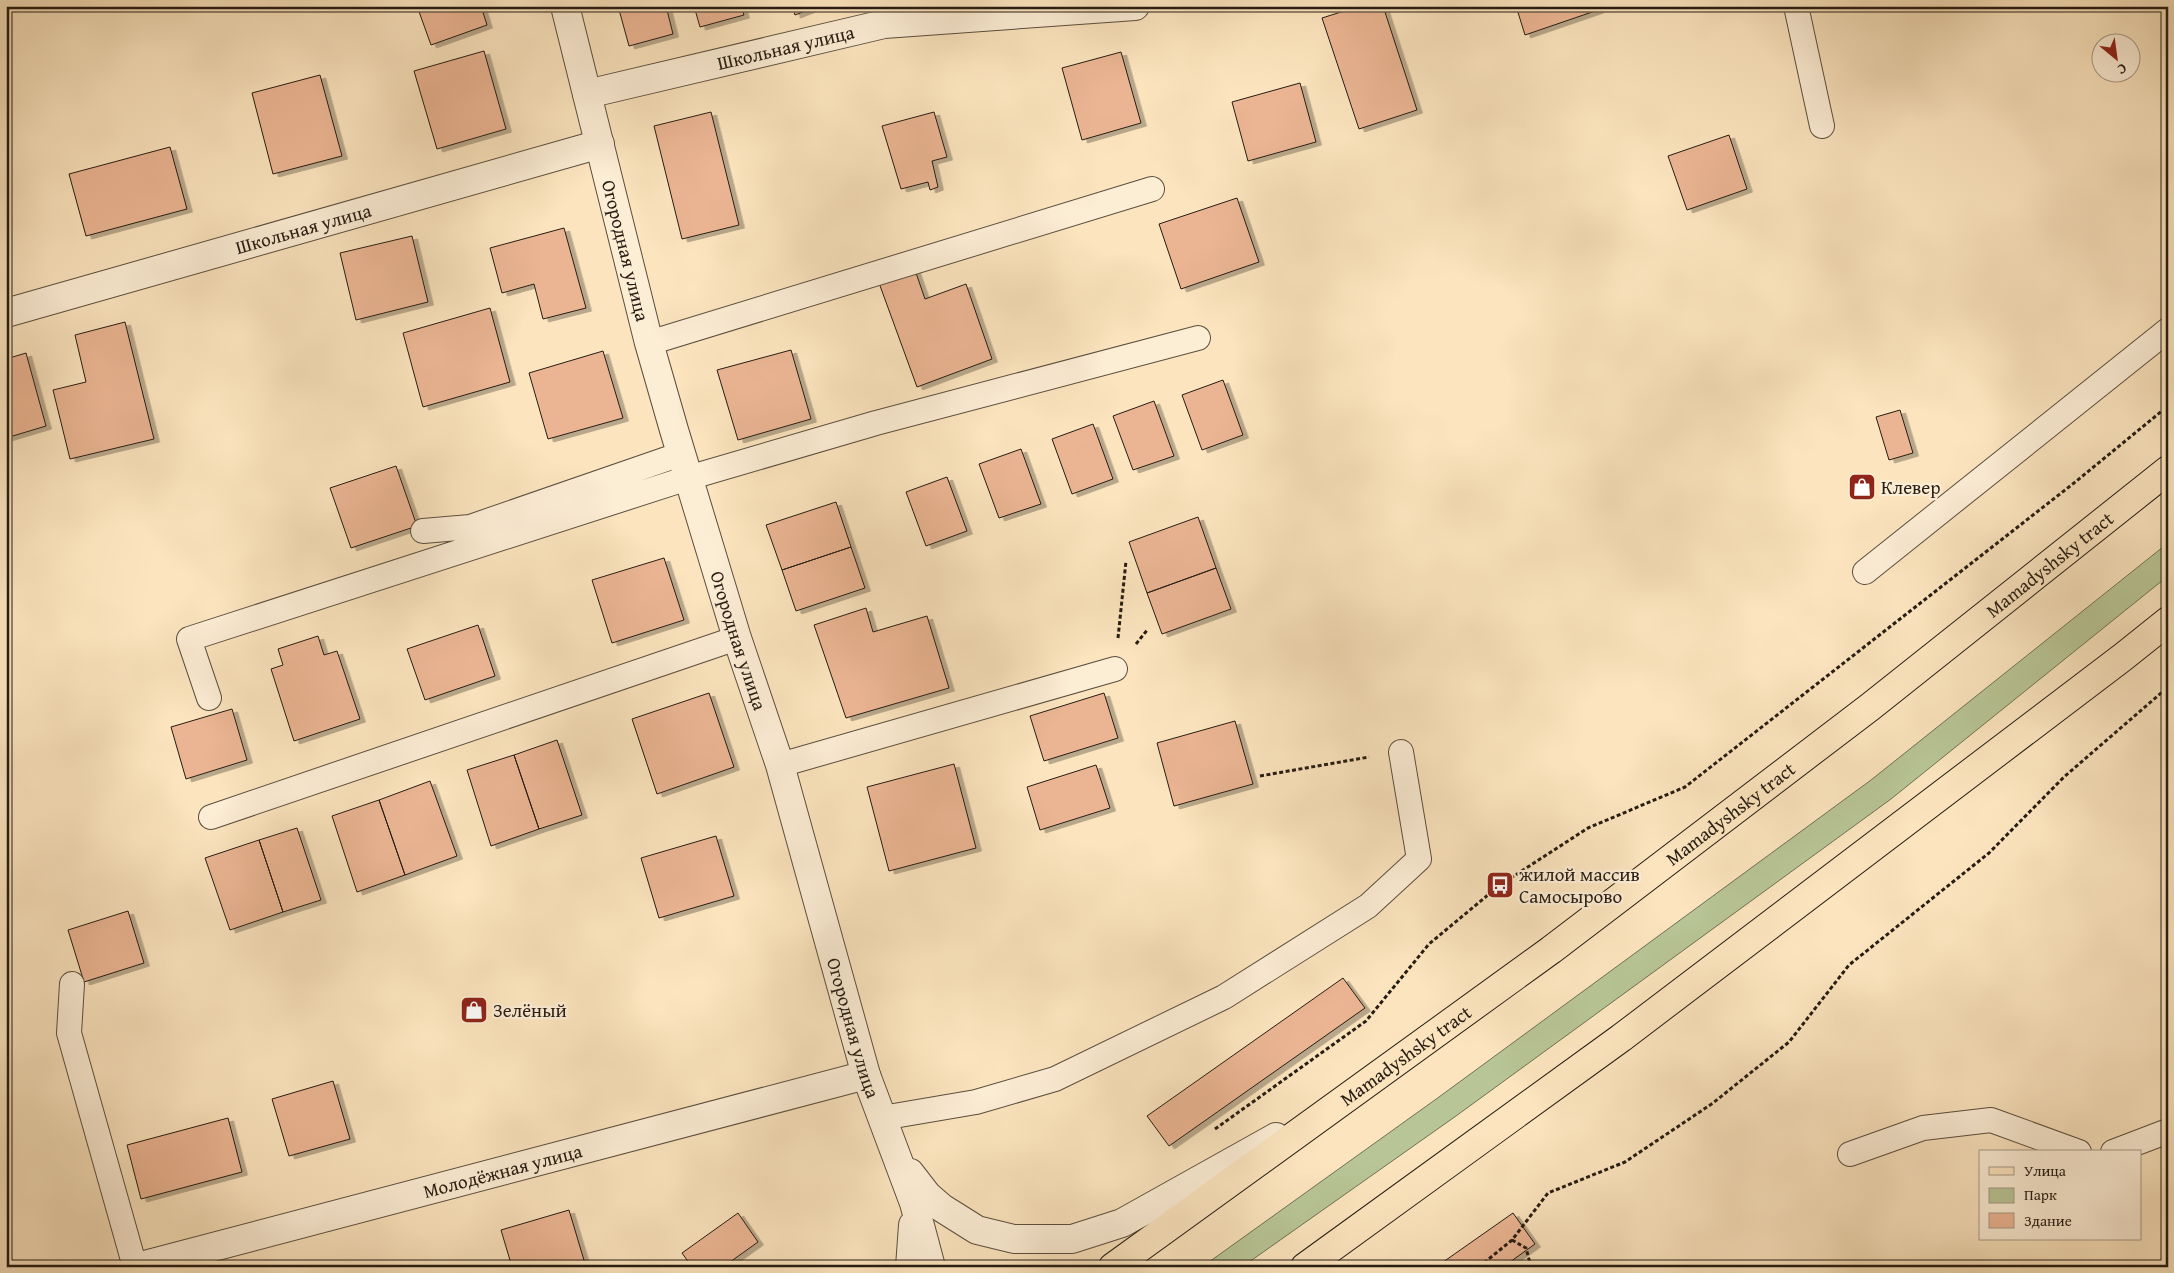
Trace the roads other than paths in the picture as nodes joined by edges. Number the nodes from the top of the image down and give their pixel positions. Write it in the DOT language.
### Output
graph roads {
  1 [pos="565,6"];
  2 [pos="1135,6"];
  3 [pos="1796,6"];
  4 [pos="587,94"];
  5 [pos="1822,126"];
  6 [pos="600,144"];
  7 [pos="1152,189"];
  8 [pos="6,313"];
  9 [pos="2168,330"];
  10 [pos="1198,338"];
  11 [pos="649,343"];
  12 [pos="685,466"];
  13 [pos="2168,470"];
  14 [pos="423,531"];
  15 [pos="1865,572"];
  16 [pos="2168,621"];
  17 [pos="737,638"];
  18 [pos="1114,669"];
  19 [pos="208,698"];
  20 [pos="1401,752"];
  21 [pos="780,765"];
  22 [pos="211,817"];
  23 [pos="72,984"];
  24 [pos="866,1074"];
  25 [pos="1349,1096"];
  26 [pos="882,1118"];
  27 [pos="2168,1132"];
  28 [pos="2074,1150"];
  29 [pos="2118,1150"];
  30 [pos="894,1151"];
  31 [pos="1850,1154"];
  32 [pos="914,1203"];
  33 [pos="136,1267"];
  34 [pos="910,1267"];
  35 [pos="931,1267"];
  36 [pos="1113,1267"];
  37 [pos="1305,1267"];
  1 -- 4 [label="street, Огородная улица"];
  2 -- 4 [label="street, Школьная улица"];
  3 -- 5 [label="lane"];
  4 -- 6 [label="street, Огородная улица"];
  6 -- 8 [label="street, Школьная улица"];
  6 -- 11 [label="street, Огородная улица"];
  7 -- 11 [label="lane"];
  9 -- 15 [label="lane"];
  10 -- 12 [label="lane"];
  11 -- 12 [label="street, Огородная улица"];
  12 -- 14 [label="lane"];
  12 -- 17 [label="street, Огородная улица"];
  12 -- 19 [label="lane"];
  13 -- 25 [label="main road, Mamadyshsky tract"];
  16 -- 37 [label="main road"];
  17 -- 21 [label="street, Огородная улица"];
  17 -- 22 [label="lane"];
  18 -- 21 [label="lane"];
  20 -- 26 [label="lane"];
  21 -- 24 [label="street, Огородная улица"];
  23 -- 33 [label="lane"];
  24 -- 26 [label="street, Огородная улица"];
  24 -- 33 [label="street, Молодёжная улица"];
  25 -- 30 [label="street"];
  25 -- 36 [label="main road, Mamadyshsky tract"];
  26 -- 30 [label="street, Огородная улица"];
  27 -- 29 [label="lane"];
  28 -- 31 [label="lane"];
  30 -- 32 [label="street, Огородная улица"];
  32 -- 34 [label="street"];
  32 -- 35 [label="street, Огородная улица"];
}
